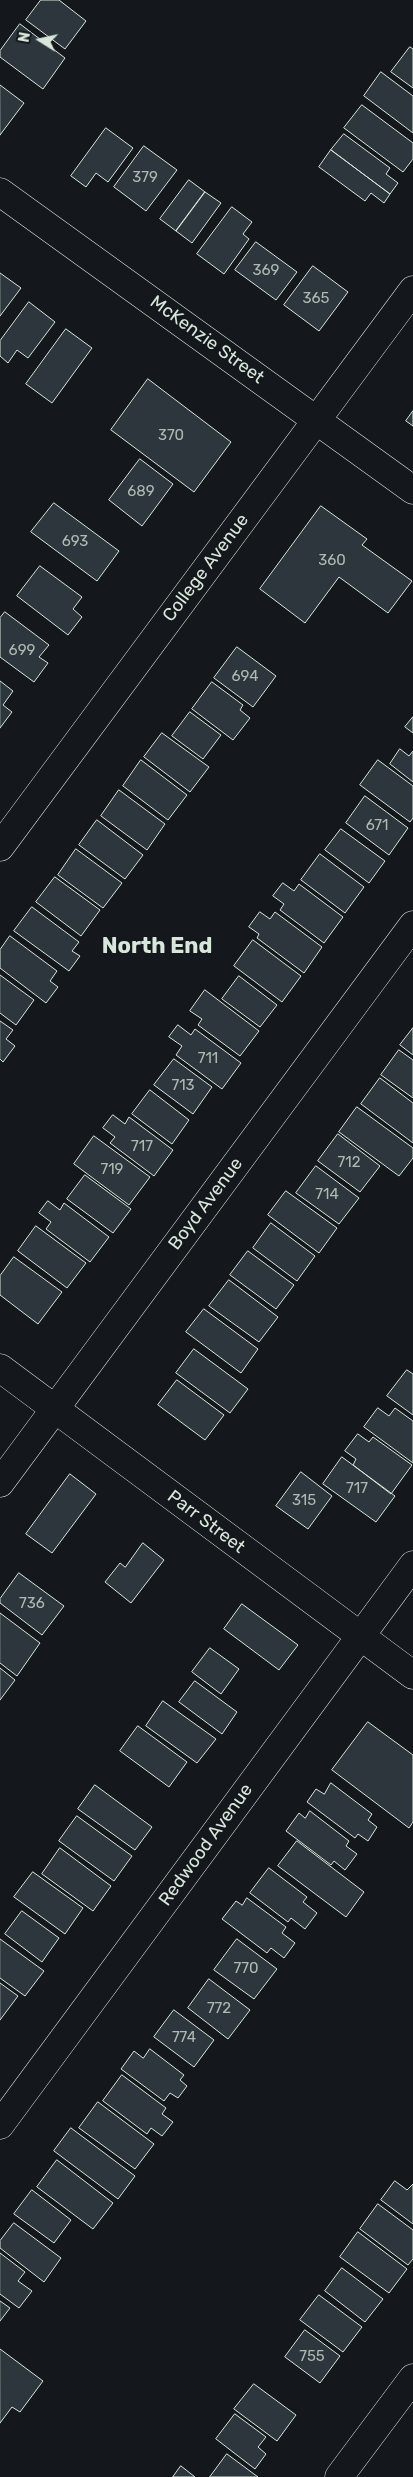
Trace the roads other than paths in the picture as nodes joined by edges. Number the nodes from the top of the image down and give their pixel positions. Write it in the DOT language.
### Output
graph roads {
  1 [pos="0,192"];
  2 [pos="413,290"];
  3 [pos="317,419"];
  4 [pos="413,490"];
  5 [pos="0,847"];
  6 [pos="413,925"];
  7 [pos="0,1368"];
  8 [pos="54,1409"];
  9 [pos="0,1483"];
  10 [pos="413,1565"];
  11 [pos="360,1635"];
  12 [pos="413,1674"];
  13 [pos="0,2125"];
  14 [pos="413,2378"];
  15 [pos="339,2477"];
  1 -- 3 [label="street, McKenzie Street"];
  2 -- 3 [label="street, College Avenue"];
  3 -- 4 [label="street, McKenzie Street"];
  3 -- 5 [label="street, College Avenue"];
  6 -- 8 [label="street, Boyd Avenue"];
  7 -- 8 [label="street, Parr Street"];
  8 -- 9 [label="street, Boyd Avenue"];
  8 -- 11 [label="street, Parr Street"];
  10 -- 11 [label="street, Redwood Avenue"];
  11 -- 12 [label="street, Parr Street"];
  11 -- 13 [label="street, Redwood Avenue"];
  14 -- 15 [label="street"];
}
